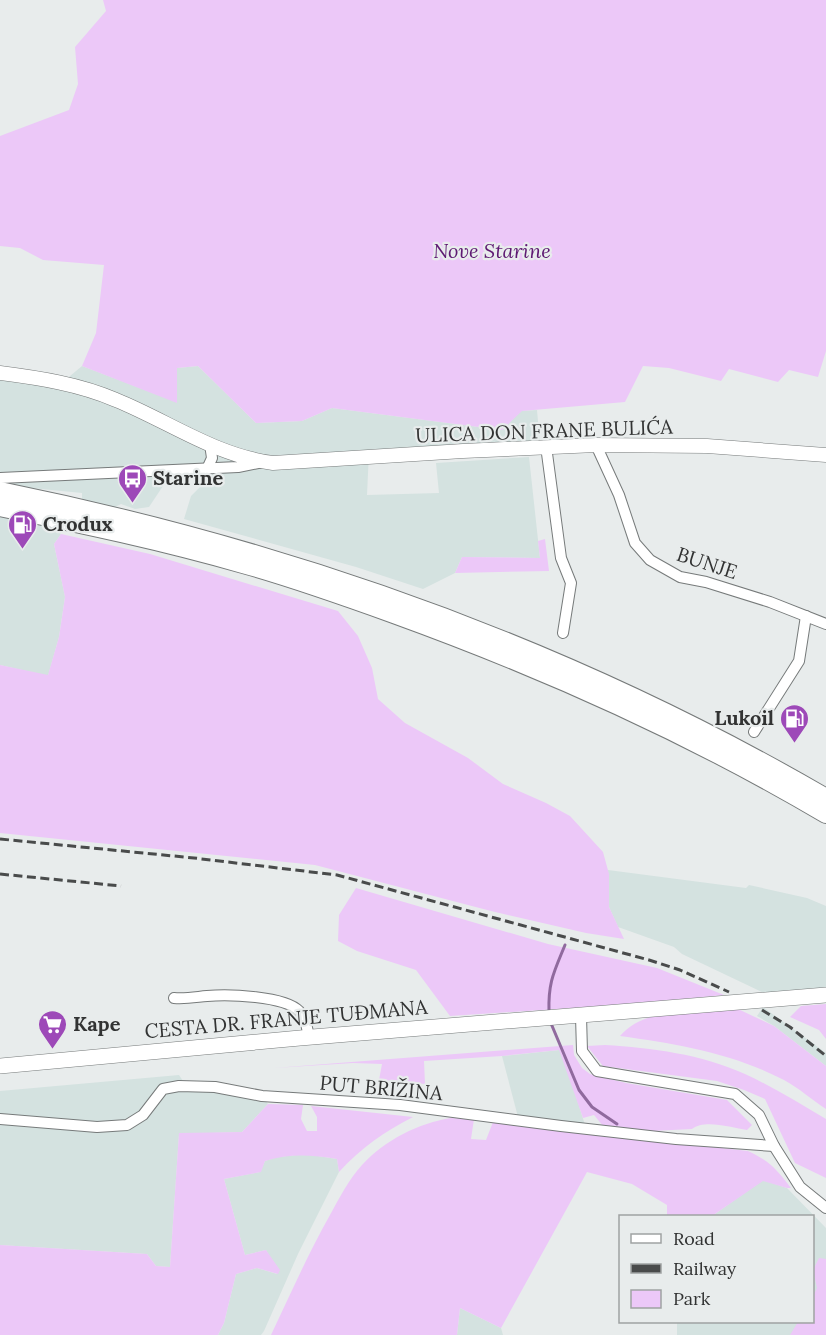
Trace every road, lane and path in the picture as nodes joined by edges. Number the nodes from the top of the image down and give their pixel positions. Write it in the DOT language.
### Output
graph roads {
  1 [pos="0,373"];
  2 [pos="210,444"];
  3 [pos="596,445"];
  4 [pos="546,446"];
  5 [pos="826,455"];
  6 [pos="263,462"];
  7 [pos="207,469"];
  8 [pos="0,478"];
  9 [pos="0,491"];
  10 [pos="0,507"];
  11 [pos="174,538"];
  12 [pos="806,616"];
  13 [pos="826,624"];
  14 [pos="563,633"];
  15 [pos="754,732"];
  16 [pos="826,798"];
  17 [pos="826,814"];
  18 [pos="826,995"];
  19 [pos="174,998"];
  20 [pos="581,1016"];
  21 [pos="309,1037"];
  22 [pos="0,1066"];
  23 [pos="0,1119"];
  24 [pos="774,1146"];
  25 [pos="826,1208"];
  1 -- 2 [label="street, ULICA DON FRANE BULIĆA"];
  2 -- 6 [label="street, ULICA DON FRANE BULIĆA"];
  2 -- 7 [label="street"];
  3 -- 4 [label="street, ULICA DON FRANE BULIĆA"];
  3 -- 5 [label="street, ULICA DON FRANE BULIĆA"];
  3 -- 12 [label="street, BUNJE"];
  4 -- 6 [label="street, ULICA DON FRANE BULIĆA"];
  4 -- 14 [label="street"];
  6 -- 7 [label="street"];
  7 -- 8 [label="street"];
  9 -- 11 [label="highway"];
  10 -- 11 [label="highway"];
  11 -- 16 [label="highway"];
  11 -- 17 [label="highway"];
  12 -- 13 [label="street, BUNJE"];
  12 -- 15 [label="street"];
  18 -- 20 [label="main road, CESTA DR. FRANJE TUĐMANA"];
  19 -- 21 [label="street"];
  20 -- 21 [label="main road, CESTA DR. FRANJE TUĐMANA"];
  20 -- 24 [label="street"];
  21 -- 22 [label="main road, CESTA DR. FRANJE TUĐMANA"];
  23 -- 24 [label="street, PUT BRIŽINA"];
  24 -- 25 [label="street"];
}
